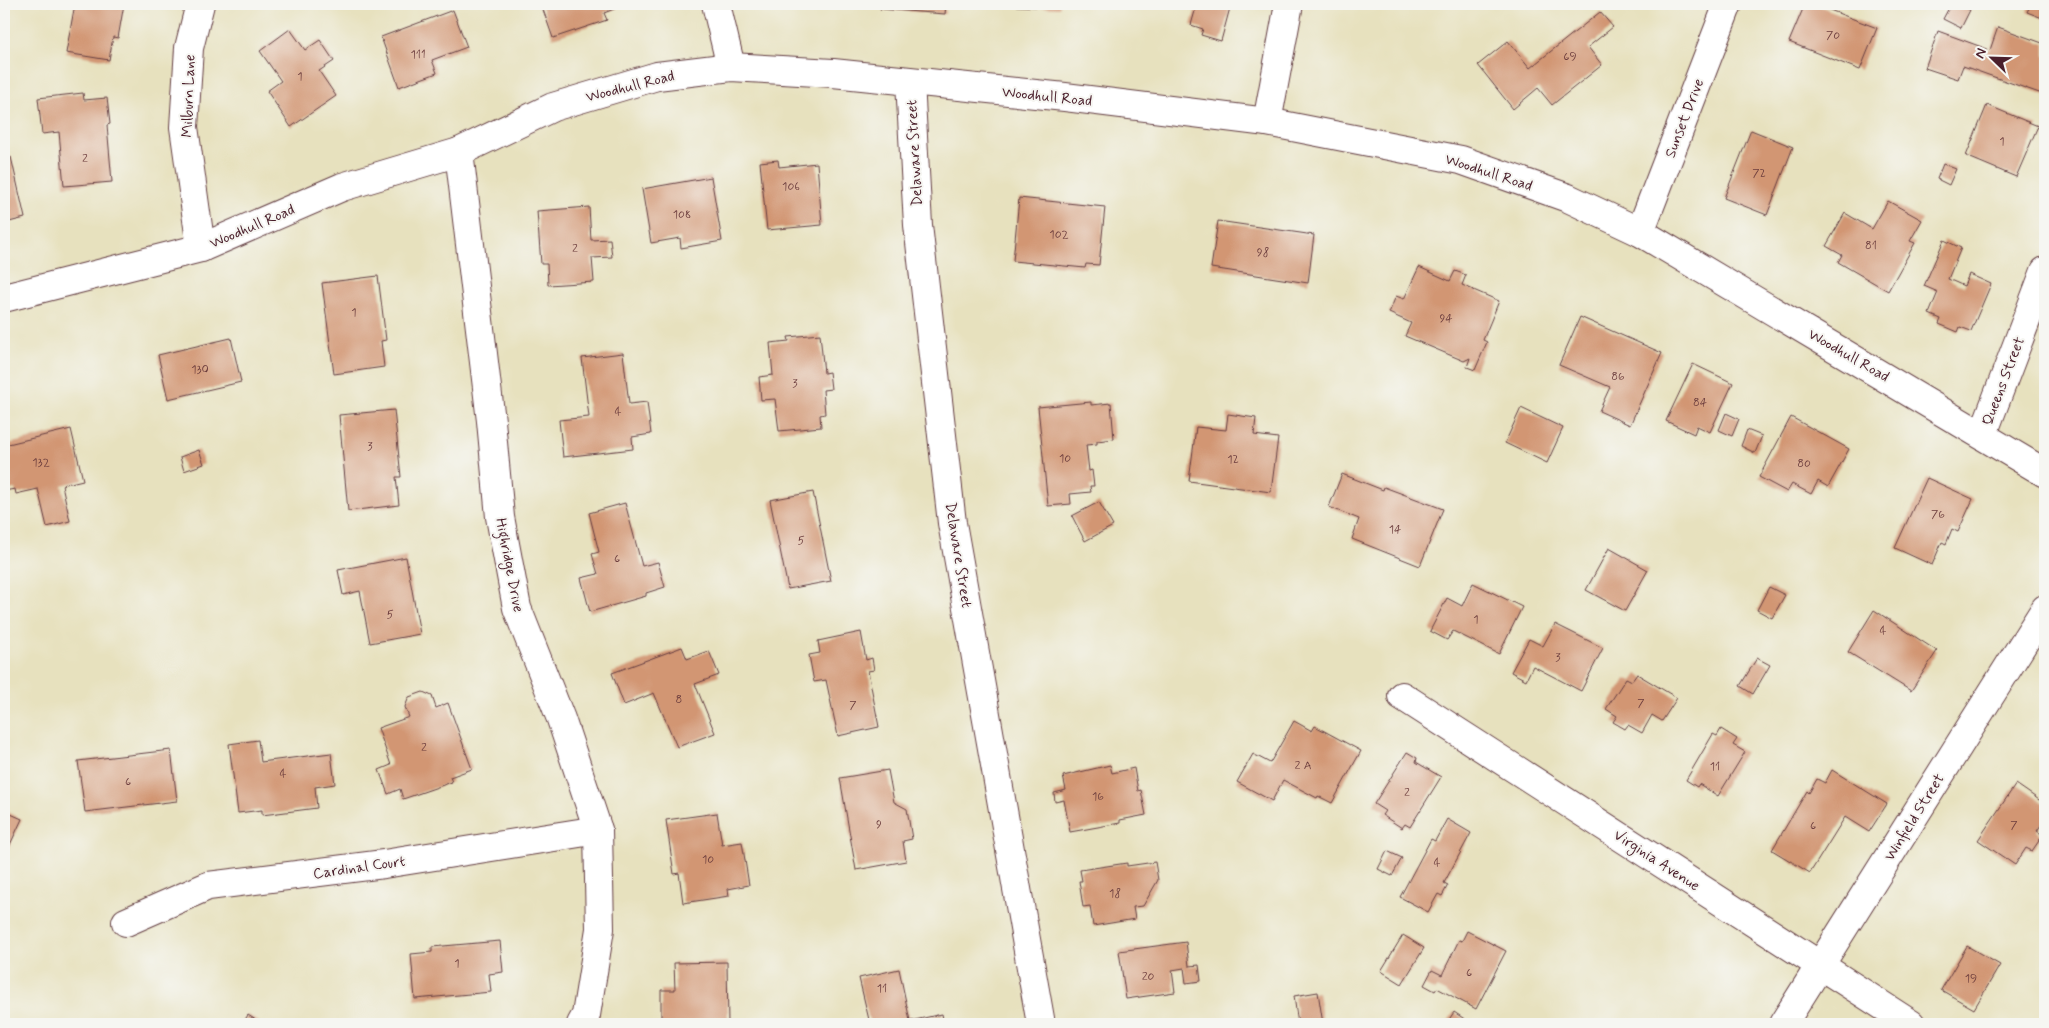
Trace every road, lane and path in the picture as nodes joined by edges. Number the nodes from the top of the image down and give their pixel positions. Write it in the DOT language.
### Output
graph roads {
  1 [pos="200,4"];
  2 [pos="716,4"];
  3 [pos="1289,4"];
  4 [pos="1728,4"];
  5 [pos="731,67"];
  6 [pos="910,82"];
  7 [pos="1268,122"];
  8 [pos="459,152"];
  9 [pos="1640,232"];
  10 [pos="201,248"];
  11 [pos="2045,271"];
  12 [pos="4,298"];
  13 [pos="1983,434"];
  14 [pos="2045,473"];
  15 [pos="2045,609"];
  16 [pos="1402,696"];
  17 [pos="598,830"];
  18 [pos="126,922"];
  19 [pos="1820,966"];
  20 [pos="581,1024"];
  21 [pos="1041,1024"];
  22 [pos="1783,1024"];
  23 [pos="1911,1024"];
  1 -- 10 [label="street, Milburn Lane"];
  2 -- 5 [label="street"];
  3 -- 7 [label="street"];
  4 -- 9 [label="street, Sunset Drive"];
  5 -- 6 [label="street, Woodhull Road"];
  5 -- 8 [label="street, Woodhull Road"];
  6 -- 7 [label="street, Woodhull Road"];
  6 -- 21 [label="street, Delaware Street"];
  7 -- 9 [label="street, Woodhull Road"];
  8 -- 10 [label="street, Woodhull Road"];
  8 -- 17 [label="street, Highridge Drive"];
  9 -- 13 [label="street, Woodhull Road"];
  10 -- 12 [label="street, Woodhull Road"];
  11 -- 13 [label="street, Queens Street"];
  13 -- 14 [label="street, Woodhull Road"];
  15 -- 19 [label="street, Winfield Street"];
  16 -- 19 [label="street, Virginia Avenue"];
  17 -- 18 [label="street, Cardinal Court"];
  17 -- 20 [label="street, Highridge Drive"];
  19 -- 22 [label="street, Winfield Street"];
  19 -- 23 [label="street, Virginia Avenue"];
}
